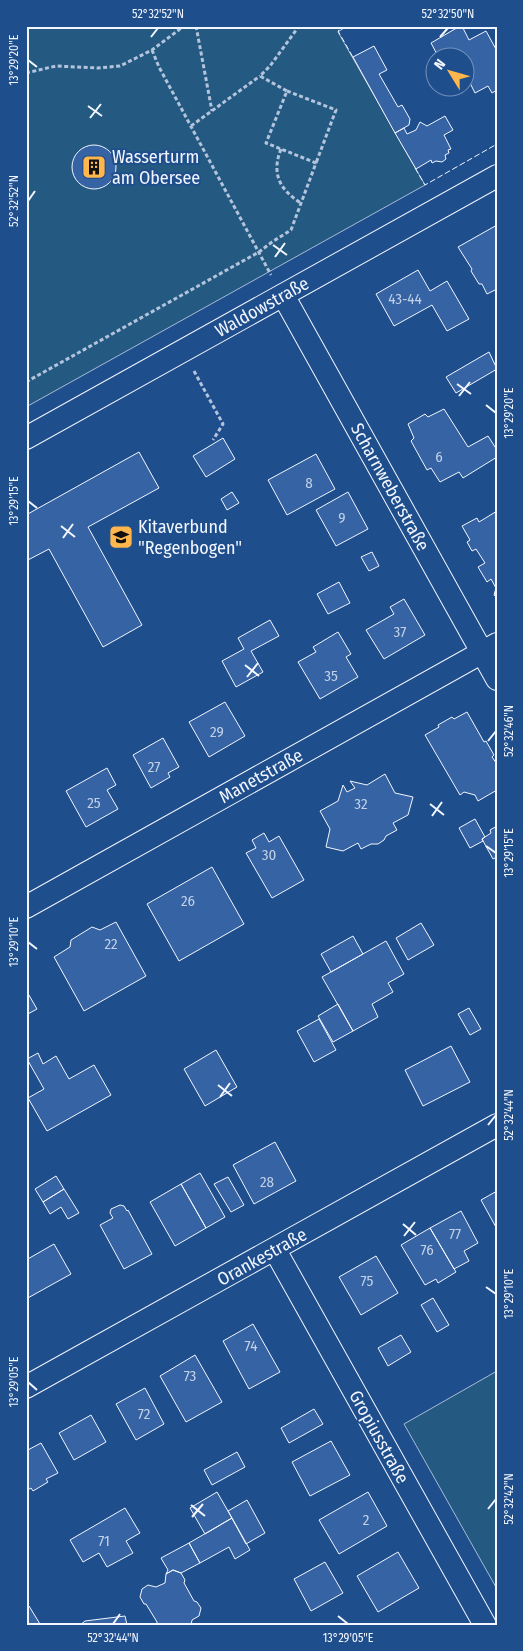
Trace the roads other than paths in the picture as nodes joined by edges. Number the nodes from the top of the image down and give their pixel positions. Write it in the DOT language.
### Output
graph roads {
  1 [pos="497,176"];
  2 [pos="283,295"];
  3 [pos="26,438"];
  4 [pos="489,649"];
  5 [pos="497,679"];
  6 [pos="26,907"];
  7 [pos="497,1125"];
  8 [pos="275,1250"];
  9 [pos="26,1387"];
  10 [pos="485,1625"];
  1 -- 2 [label="street, Waldowstraße"];
  2 -- 3 [label="street, Waldowstraße"];
  2 -- 4 [label="street, Scharnweberstraße"];
  4 -- 5 [label="street, Scharnweberstraße"];
  4 -- 6 [label="street, Manetstraße"];
  7 -- 8 [label="street, Orankestraße"];
  8 -- 9 [label="street, Orankestraße"];
  8 -- 10 [label="street, Gropiusstraße"];
}
